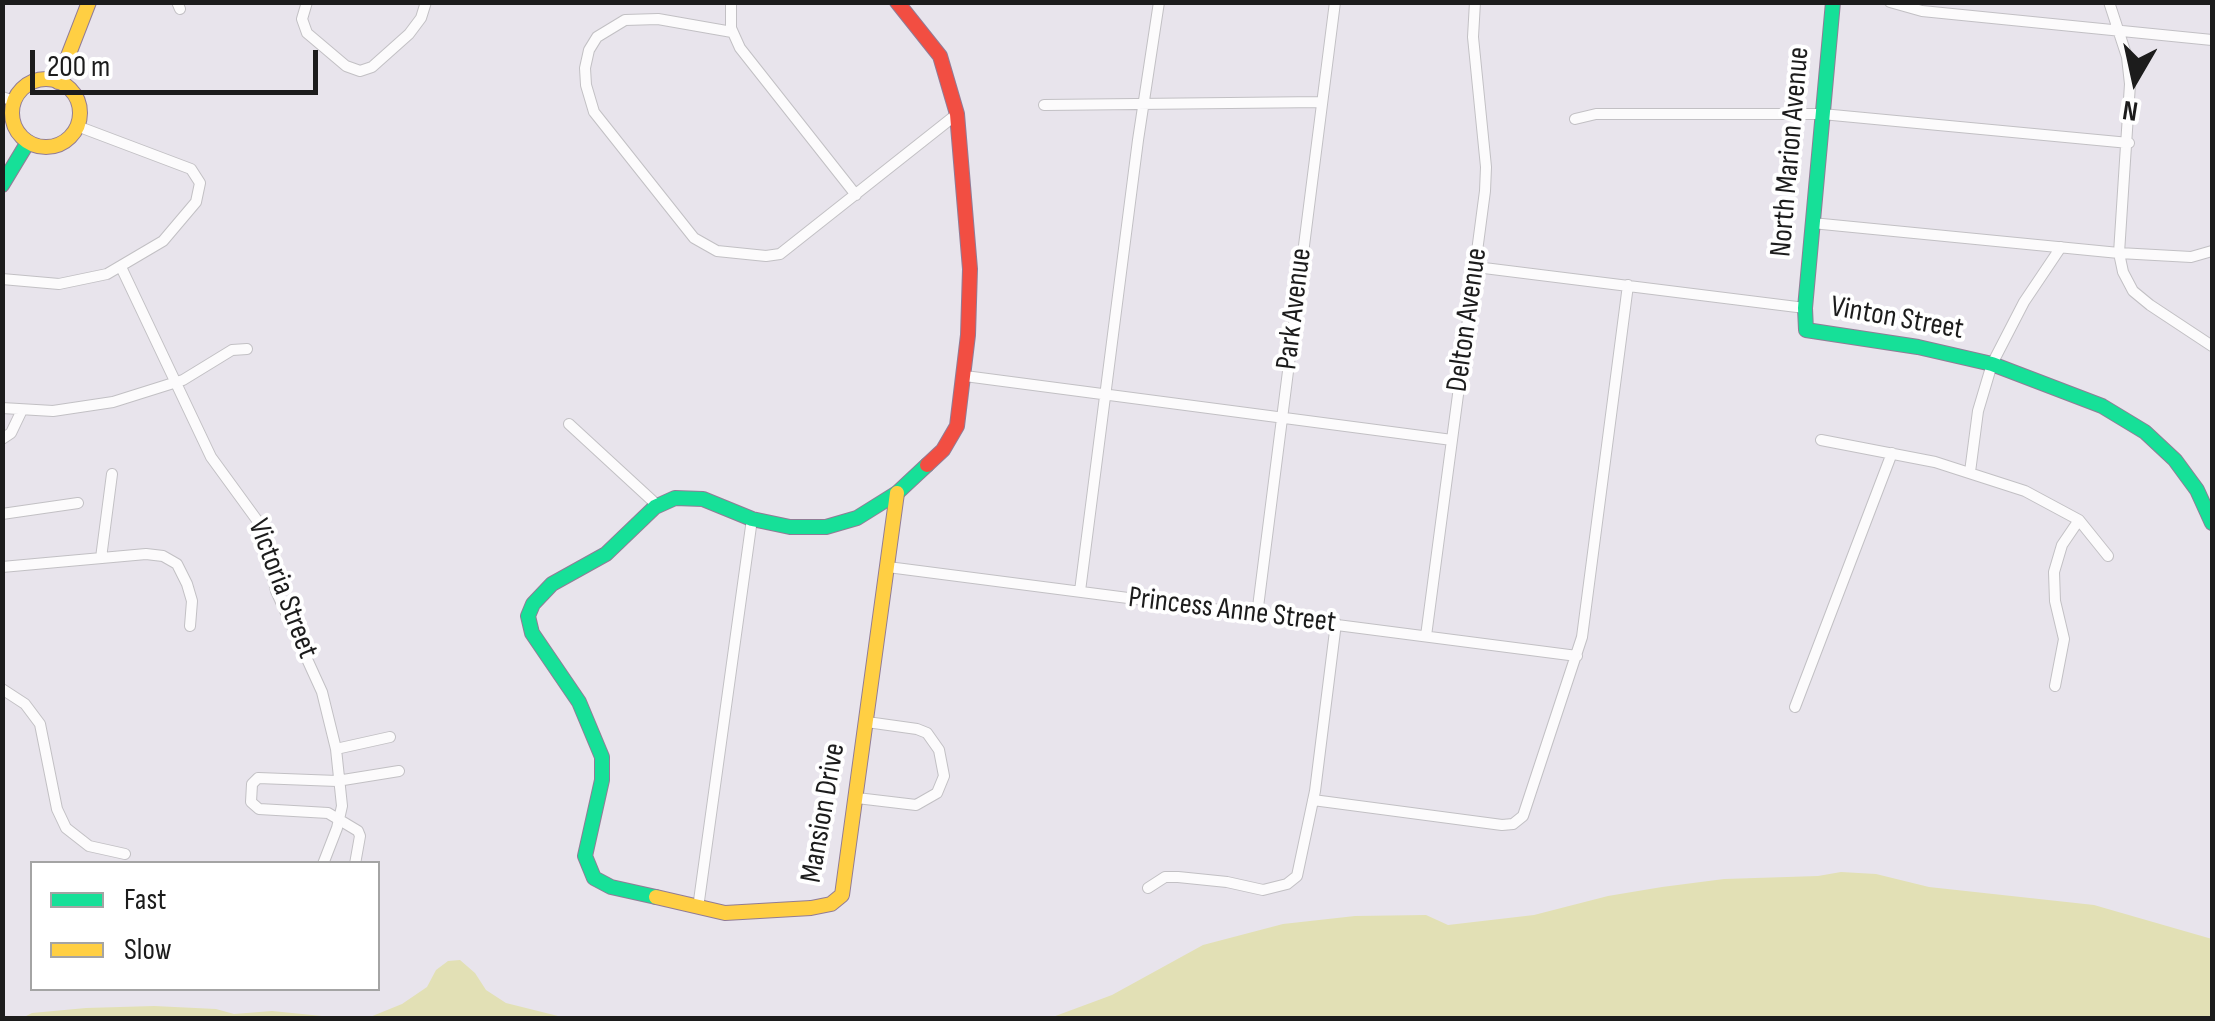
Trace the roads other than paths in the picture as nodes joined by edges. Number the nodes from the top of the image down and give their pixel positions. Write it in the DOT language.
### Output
graph roads {
  1 [pos="89,2"];
  2 [pos="307,2"];
  3 [pos="426,2"];
  4 [pos="731,2"];
  5 [pos="897,2"];
  6 [pos="1159,2"];
  7 [pos="1335,2"];
  8 [pos="1475,2"];
  9 [pos="1833,2"];
  10 [pos="1890,2"];
  11 [pos="2108,2"];
  12 [pos="2117,30"];
  13 [pos="732,32"];
  14 [pos="2212,40"];
  15 [pos="58,82"];
  16 [pos="8,99"];
  17 [pos="1322,102"];
  18 [pos="1144,104"];
  19 [pos="1044,105"];
  20 [pos="957,114"];
  21 [pos="1822,114"];
  22 [pos="1576,119"];
  23 [pos="78,126"];
  24 [pos="28,142"];
  25 [pos="2129,143"];
  26 [pos="2,185"];
  27 [pos="856,195"];
  28 [pos="1812,223"];
  29 [pos="2061,247"];
  30 [pos="2212,251"];
  31 [pos="2119,253"];
  32 [pos="121,267"];
  33 [pos="1476,267"];
  34 [pos="2,279"];
  35 [pos="1628,285"];
  36 [pos="1805,308"];
  37 [pos="2212,346"];
  38 [pos="247,349"];
  39 [pos="1992,364"];
  40 [pos="965,376"];
  41 [pos="175,383"];
  42 [pos="1106,393"];
  43 [pos="3,410"];
  44 [pos="22,410"];
  45 [pos="1281,417"];
  46 [pos="568,424"];
  47 [pos="2,438"];
  48 [pos="1452,440"];
  49 [pos="1821,440"];
  50 [pos="1892,452"];
  51 [pos="1970,472"];
  52 [pos="112,474"];
  53 [pos="897,493"];
  54 [pos="78,503"];
  55 [pos="658,505"];
  56 [pos="2,514"];
  57 [pos="752,519"];
  58 [pos="2079,520"];
  59 [pos="2212,523"];
  60 [pos="2108,556"];
  61 [pos="102,558"];
  62 [pos="2,566"];
  63 [pos="888,567"];
  64 [pos="1080,592"];
  65 [pos="1257,615"];
  66 [pos="1336,624"];
  67 [pos="190,626"];
  68 [pos="1426,636"];
  69 [pos="1577,656"];
  70 [pos="2055,686"];
  71 [pos="2,689"];
  72 [pos="1795,708"];
  73 [pos="867,722"];
  74 [pos="390,737"];
  75 [pos="336,749"];
  76 [pos="399,771"];
  77 [pos="340,780"];
  78 [pos="857,798"];
  79 [pos="1313,800"];
  80 [pos="340,820"];
  81 [pos="125,854"];
  82 [pos="324,861"];
  83 [pos="356,861"];
  84 [pos="1148,888"];
  85 [pos="698,908"];
  1 -- 15 [label="street"];
  2 -- 3 [label="street"];
  4 -- 13 [label="street"];
  5 -- 20 [label="street"];
  6 -- 18 [label="street"];
  7 -- 17 [label="street, Park Avenue"];
  8 -- 33 [label="street, Delton Avenue"];
  9 -- 21 [label="street, North Marion Avenue"];
  10 -- 12 [label="street"];
  11 -- 12 [label="street"];
  12 -- 14 [label="street"];
  12 -- 25 [label="street"];
  13 -- 27 [label="street"];
  13 -- 27 [label="street"];
  15 -- 16 [label="street"];
  15 -- 23 [label="street"];
  16 -- 24 [label="street"];
  17 -- 18 [label="street"];
  17 -- 45 [label="street, Park Avenue"];
  18 -- 19 [label="street"];
  18 -- 42 [label="street"];
  20 -- 27 [label="street"];
  20 -- 40 [label="street"];
  21 -- 22 [label="street"];
  21 -- 25 [label="street"];
  21 -- 28 [label="street, North Marion Avenue"];
  23 -- 24 [label="street"];
  23 -- 32 [label="street"];
  24 -- 26 [label="street"];
  25 -- 31 [label="street"];
  28 -- 29 [label="street"];
  28 -- 36 [label="street, North Marion Avenue"];
  29 -- 31 [label="street"];
  29 -- 39 [label="street"];
  30 -- 31 [label="street"];
  31 -- 37 [label="street"];
  32 -- 34 [label="street"];
  32 -- 41 [label="street, Victoria Street"];
  33 -- 35 [label="street, Vinton Street"];
  33 -- 48 [label="street, Delton Avenue"];
  35 -- 36 [label="street, Vinton Street"];
  35 -- 69 [label="street"];
  36 -- 39 [label="street, Vinton Street"];
  38 -- 41 [label="street"];
  39 -- 51 [label="street"];
  39 -- 59 [label="street, Vinton Street"];
  40 -- 42 [label="street"];
  40 -- 53 [label="street"];
  41 -- 44 [label="street"];
  41 -- 75 [label="street, Victoria Street"];
  42 -- 45 [label="street"];
  42 -- 64 [label="street"];
  43 -- 44 [label="street"];
  44 -- 47 [label="street"];
  45 -- 48 [label="street"];
  45 -- 65 [label="street, Park Avenue"];
  46 -- 55 [label="street"];
  48 -- 68 [label="street, Delton Avenue"];
  49 -- 50 [label="street"];
  50 -- 51 [label="street"];
  50 -- 72 [label="street"];
  51 -- 58 [label="street"];
  52 -- 61 [label="street"];
  53 -- 57 [label="street"];
  53 -- 63 [label="street, Mansion Drive"];
  54 -- 56 [label="street"];
  55 -- 57 [label="street"];
  55 -- 85 [label="street, Mansion Drive"];
  57 -- 85 [label="street"];
  58 -- 60 [label="street"];
  58 -- 70 [label="street"];
  61 -- 62 [label="street"];
  61 -- 67 [label="street"];
  63 -- 64 [label="street, Princess Anne Street"];
  63 -- 73 [label="street, Mansion Drive"];
  64 -- 65 [label="street, Princess Anne Street"];
  65 -- 66 [label="street, Princess Anne Street"];
  66 -- 68 [label="street, Princess Anne Street"];
  66 -- 79 [label="street"];
  68 -- 69 [label="street, Princess Anne Street"];
  69 -- 79 [label="street"];
  71 -- 81 [label="street"];
  73 -- 78 [label="street, Mansion Drive"];
  73 -- 78 [label="street"];
  74 -- 75 [label="street"];
  75 -- 77 [label="street, Victoria Street"];
  76 -- 77 [label="street"];
  77 -- 80 [label="street, Victoria Street"];
  77 -- 80 [label="street"];
  78 -- 85 [label="street, Mansion Drive"];
  79 -- 84 [label="street"];
  80 -- 82 [label="street"];
  80 -- 83 [label="street"];
}
